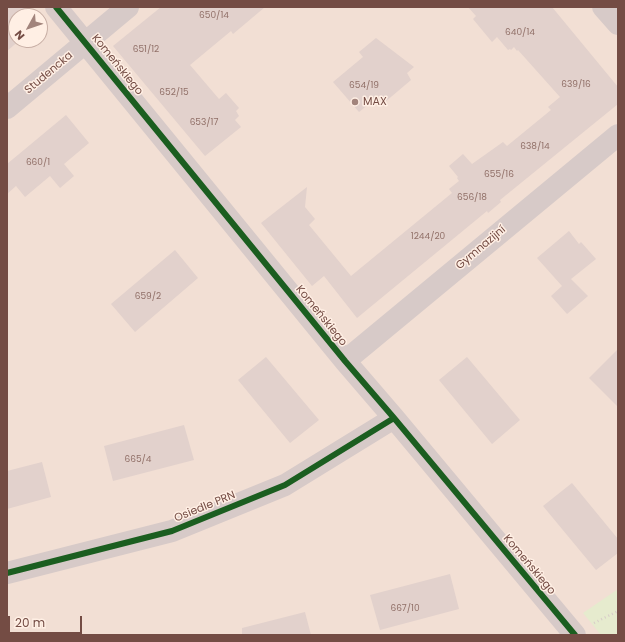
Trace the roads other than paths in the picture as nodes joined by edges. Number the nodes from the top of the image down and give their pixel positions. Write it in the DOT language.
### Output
graph roads {
  1 [pos="56,7"];
  2 [pos="128,7"];
  3 [pos="604,7"];
  4 [pos="618,24"];
  5 [pos="86,43"];
  6 [pos="7,108"];
  7 [pos="618,135"];
  8 [pos="345,361"];
  9 [pos="394,418"];
  10 [pos="7,573"];
  11 [pos="572,634"];
  1 -- 5 [label="street, Komeńskiego"];
  2 -- 5 [label="street, Studencka"];
  3 -- 4 [label="street"];
  5 -- 6 [label="street, Studencka"];
  5 -- 8 [label="street, Komeńskiego"];
  7 -- 8 [label="street, Gymnazijní"];
  8 -- 9 [label="street, Komeńskiego"];
  9 -- 10 [label="street, Osiedle PRN"];
  9 -- 11 [label="street, Komeńskiego"];
}
